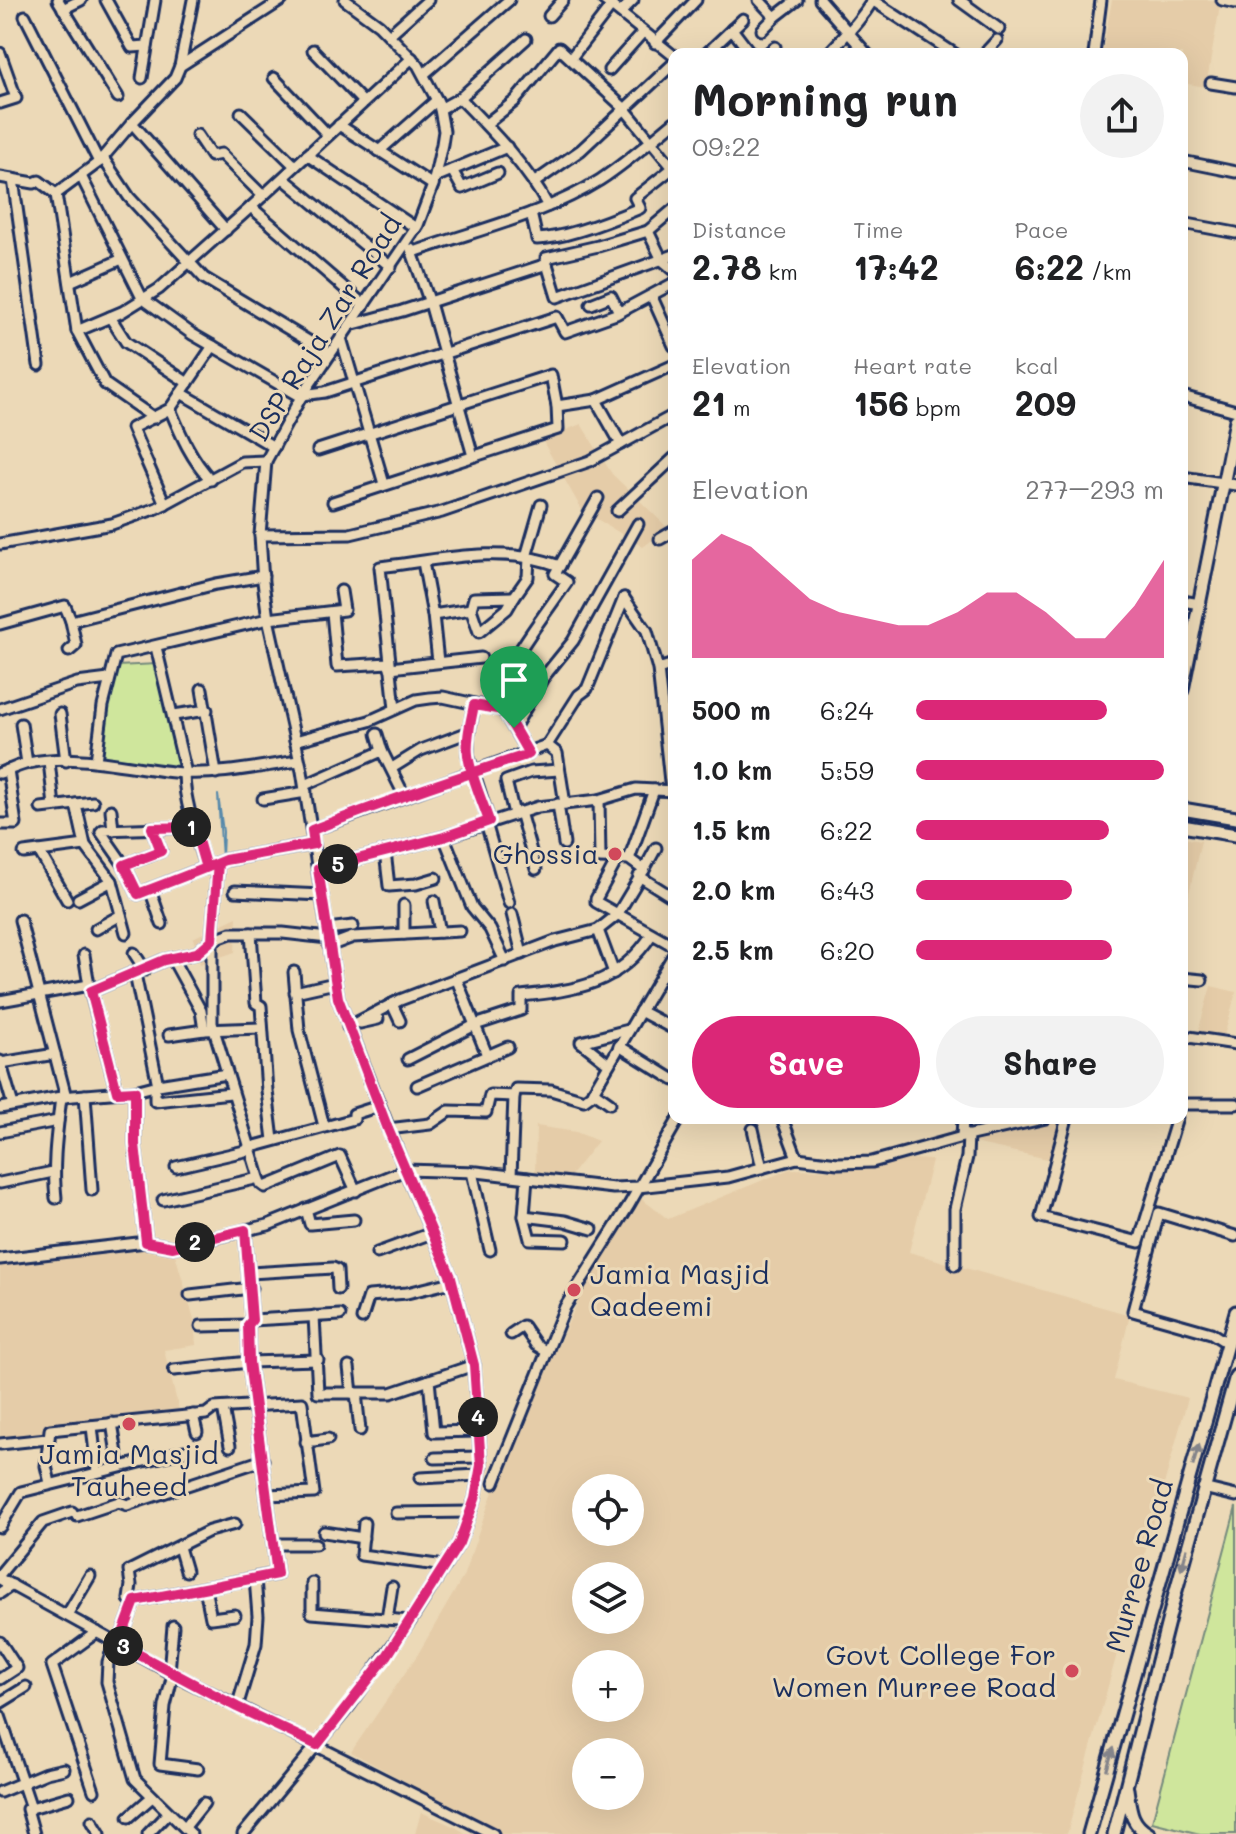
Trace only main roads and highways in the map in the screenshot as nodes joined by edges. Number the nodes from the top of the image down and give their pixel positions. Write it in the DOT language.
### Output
graph roads {
  1 [pos="1236,420"];
  2 [pos="1188,658"];
  3 [pos="1188,810"];
  4 [pos="1236,818"];
  5 [pos="1188,827"];
  6 [pos="1236,835"];
  7 [pos="1236,1312"];
  8 [pos="1236,1376"];
  9 [pos="1126,1780"];
  10 [pos="1089,1834"];
  11 [pos="1114,1834"];
  12 [pos="1149,1834"];
  1 -- 2 [label="main road"];
  3 -- 4 [label="main road"];
  5 -- 6 [label="main road"];
  10 -- 7 [label="main road, Murree Road, one-way"];
  8 -- 9 [label="main road, Murree Road, one-way"];
  9 -- 11 [label="main road, Murree Road"];
  9 -- 12 [label="main road"];
}
